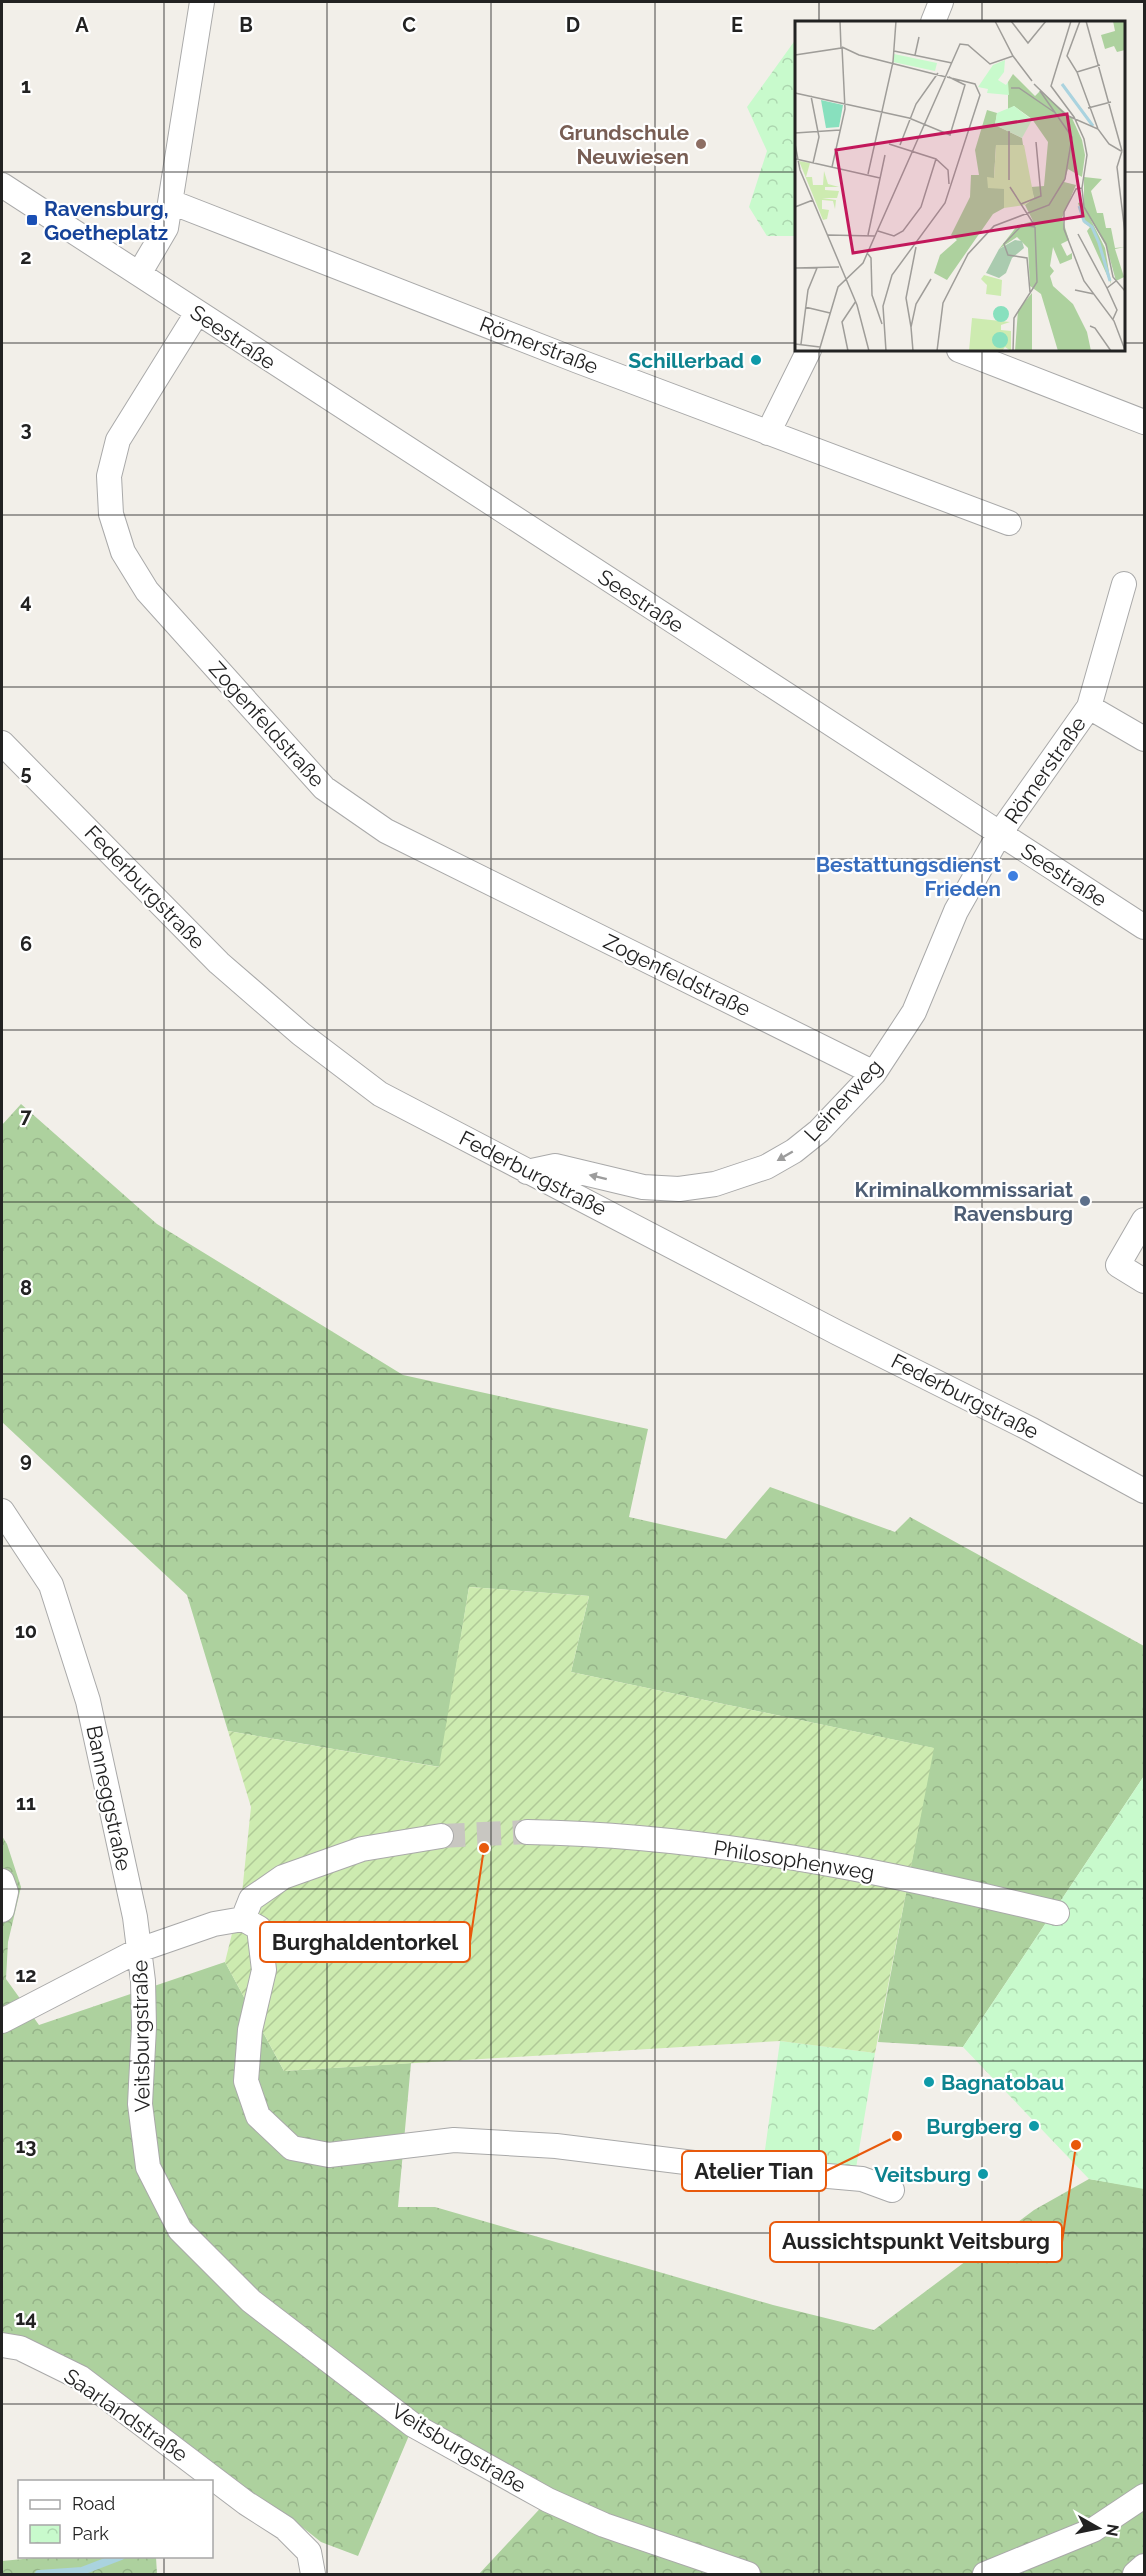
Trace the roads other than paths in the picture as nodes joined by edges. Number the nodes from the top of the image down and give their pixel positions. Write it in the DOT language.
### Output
graph roads {
  1 [pos="202,2"];
  2 [pos="941,2"];
  3 [pos="933,21"];
  4 [pos="2,185"];
  5 [pos="171,202"];
  6 [pos="139,274"];
  7 [pos="197,313"];
  8 [pos="809,351"];
  9 [pos="962,351"];
  10 [pos="1144,422"];
  11 [pos="768,433"];
  12 [pos="1009,523"];
  13 [pos="1124,584"];
  14 [pos="1089,707"];
  15 [pos="1144,739"];
  16 [pos="2,743"];
  17 [pos="1000,833"];
  18 [pos="1144,927"];
  19 [pos="874,1073"];
  20 [pos="527,1172"];
  21 [pos="1144,1220"];
  22 [pos="1144,1281"];
  23 [pos="1144,1491"];
  24 [pos="2,1510"];
  25 [pos="527,1832"];
  26 [pos="441,1836"];
  27 [pos="2,1881"];
  28 [pos="2,1910"];
  29 [pos="1057,1913"];
  30 [pos="243,1919"];
  31 [pos="139,1950"];
  32 [pos="2,2021"];
  33 [pos="891,2190"];
  34 [pos="2,2344"];
  35 [pos="1144,2496"];
  36 [pos="1144,2566"];
  37 [pos="313,2574"];
  38 [pos="748,2574"];
  39 [pos="985,2574"];
  40 [pos="1135,2574"];
  1 -- 5 [label="street"];
  2 -- 3 [label="street"];
  4 -- 6 [label="street, Seestraße"];
  5 -- 6 [label="street"];
  5 -- 11 [label="street, Römerstraße"];
  6 -- 7 [label="street, Seestraße"];
  7 -- 17 [label="street, Seestraße"];
  7 -- 19 [label="street, Zogenfeldstraße"];
  8 -- 11 [label="street"];
  9 -- 10 [label="street"];
  11 -- 12 [label="street, Römerstraße"];
  13 -- 14 [label="street, Römerstraße"];
  14 -- 15 [label="street, Römerstraße"];
  14 -- 17 [label="street, Römerstraße"];
  16 -- 20 [label="street, Federburgstraße"];
  17 -- 18 [label="street, Seestraße"];
  17 -- 19 [label="street, Leinerweg"];
  19 -- 20 [label="street, Leinerweg, one-way"];
  20 -- 23 [label="street, Federburgstraße"];
  21 -- 22 [label="street"];
  24 -- 31 [label="street, Banneggstraße"];
  25 -- 29 [label="street, Philosophenweg"];
  26 -- 30 [label="street"];
  27 -- 28 [label="street"];
  30 -- 31 [label="street, Veitsburgstraße"];
  30 -- 33 [label="street"];
  31 -- 32 [label="street"];
  31 -- 38 [label="street, Veitsburgstraße"];
  34 -- 37 [label="street, Saarlandstraße"];
  35 -- 39 [label="street"];
  36 -- 40 [label="street"];
}
